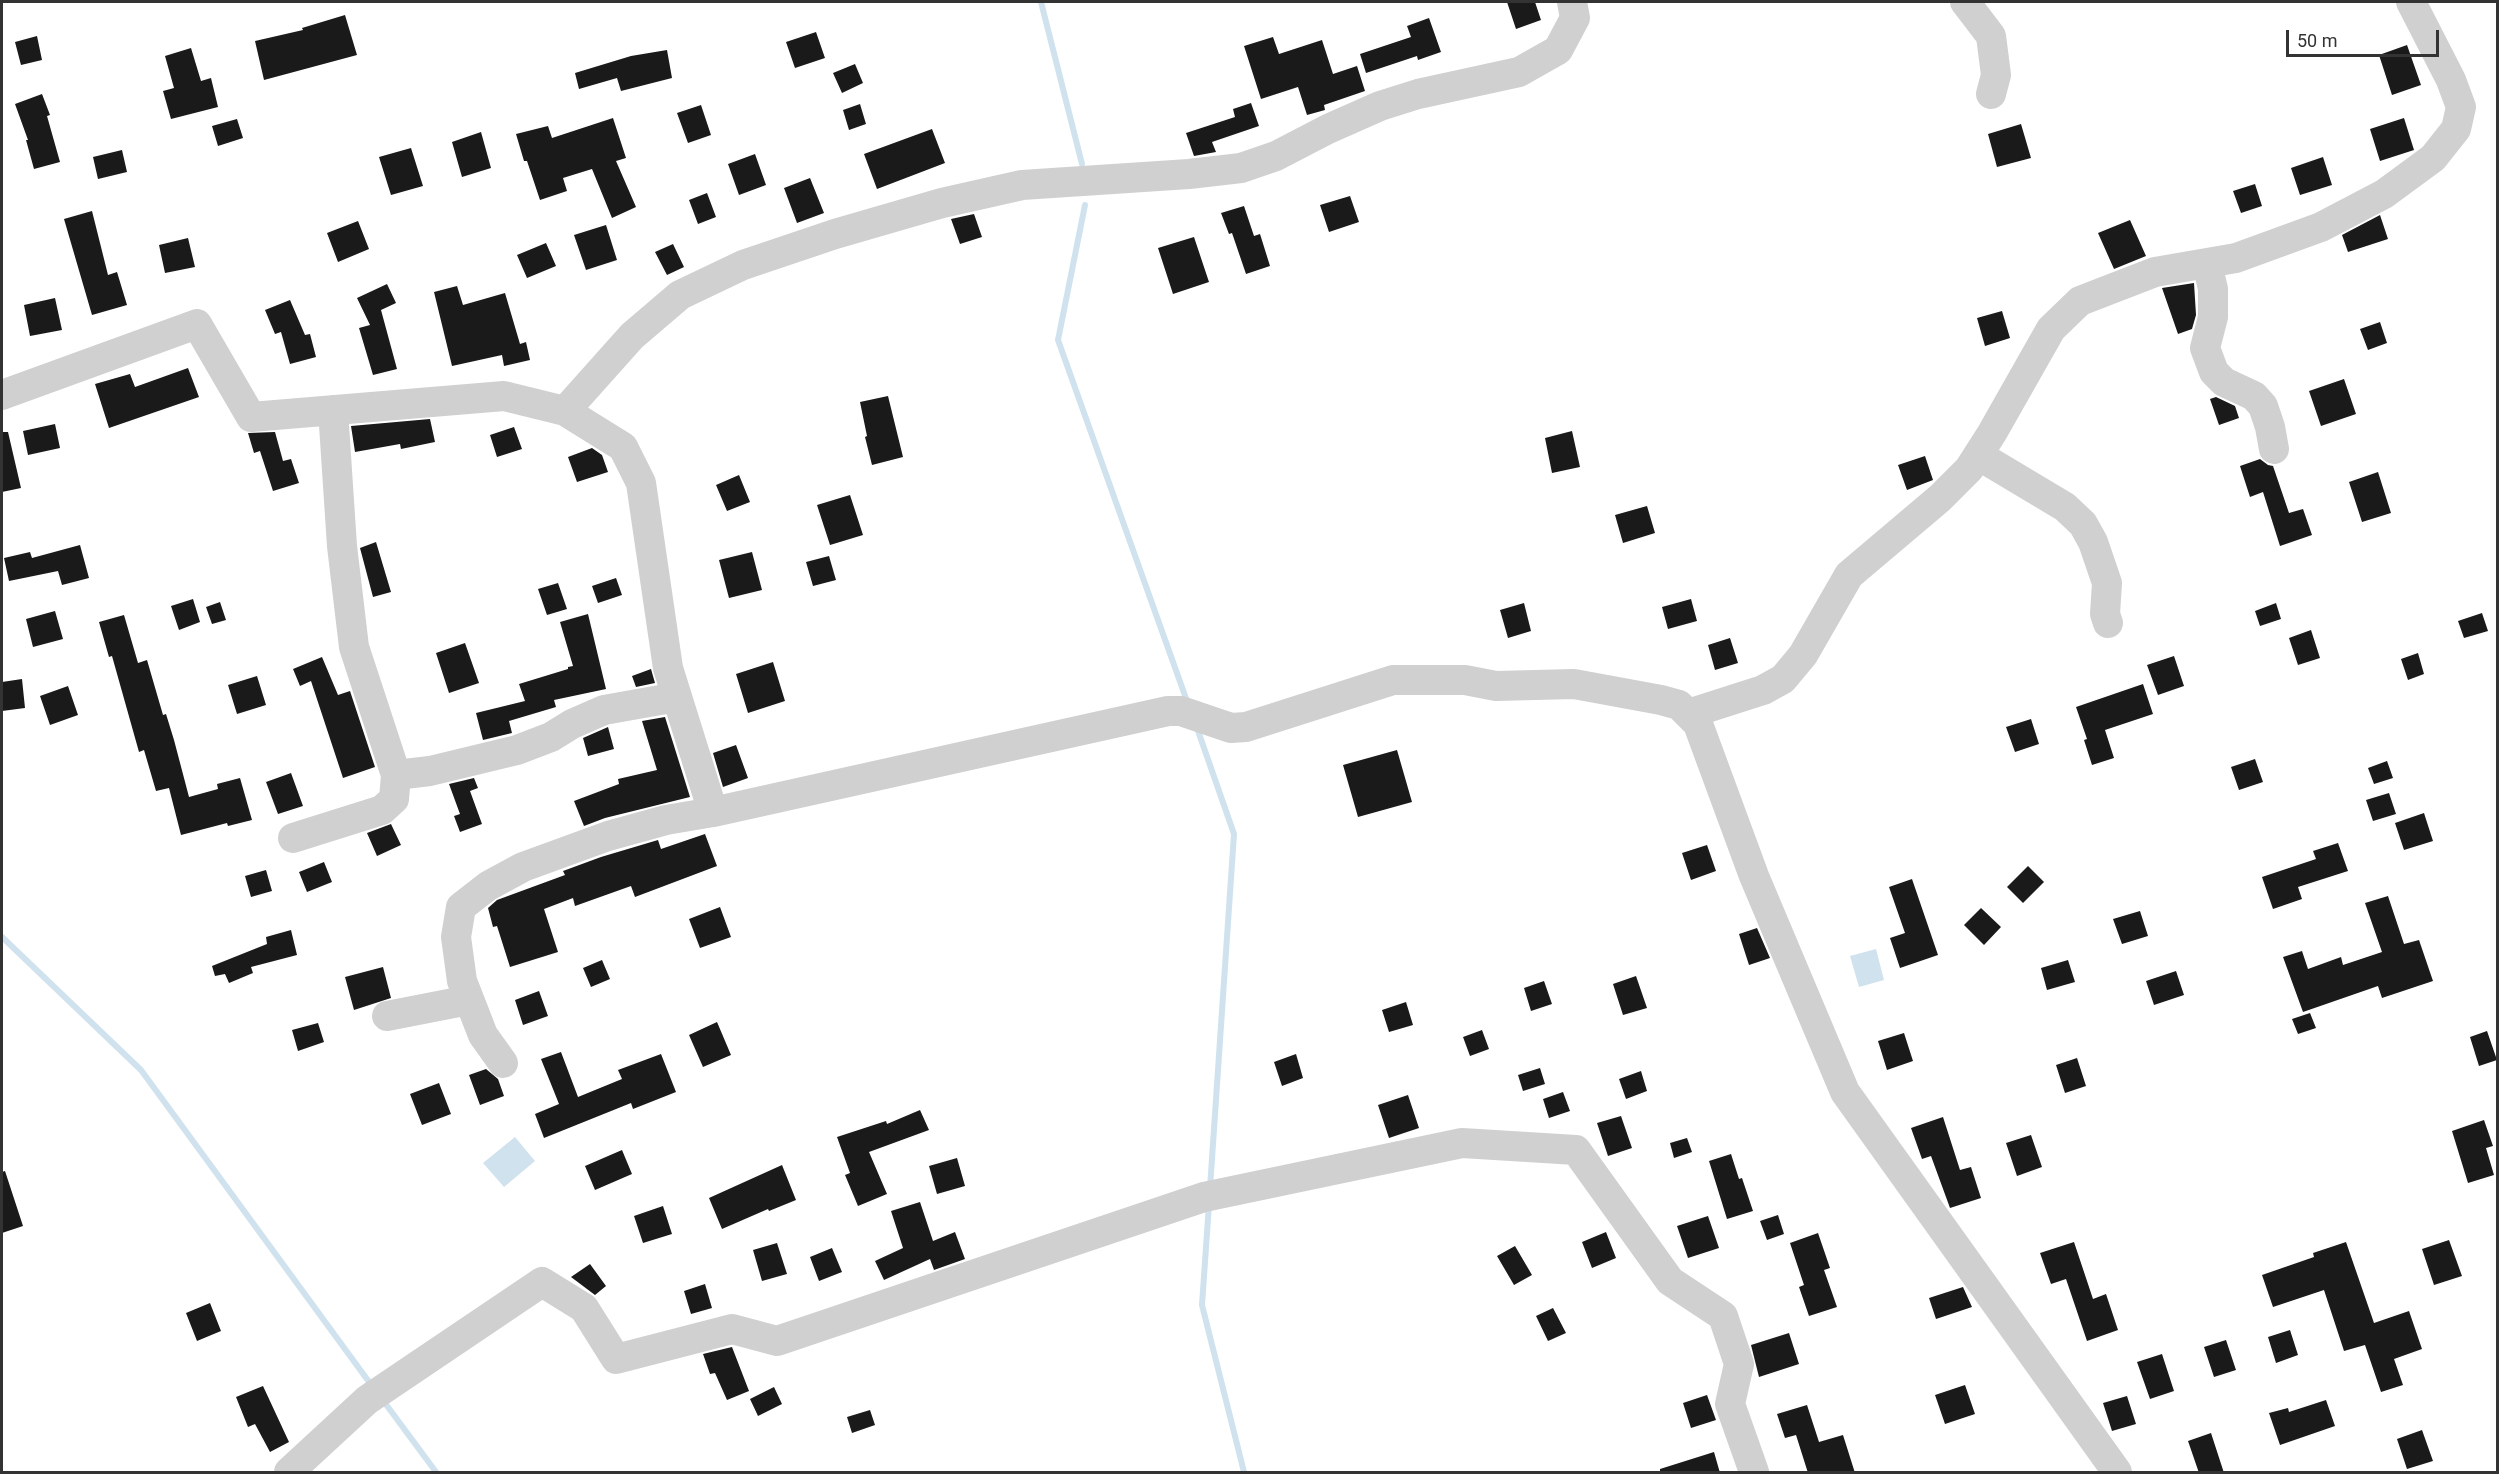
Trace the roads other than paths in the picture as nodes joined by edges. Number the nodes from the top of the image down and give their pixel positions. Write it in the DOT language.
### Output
graph roads {
  1 [pos="1572,2"];
  2 [pos="1965,2"];
  3 [pos="2410,2"];
  4 [pos="1991,94"];
  5 [pos="2207,263"];
  6 [pos="2,395"];
  7 [pos="333,410"];
  8 [pos="565,411"];
  9 [pos="2274,449"];
  10 [pos="1978,455"];
  11 [pos="2108,623"];
  12 [pos="677,697"];
  13 [pos="1688,714"];
  14 [pos="396,775"];
  15 [pos="713,812"];
  16 [pos="293,838"];
  17 [pos="470,1000"];
  18 [pos="387,1016"];
  19 [pos="503,1063"];
  20 [pos="289,1473"];
  21 [pos="1754,1473"];
  22 [pos="2117,1473"];
  1 -- 8 [label="street"];
  2 -- 4 [label="street"];
  3 -- 5 [label="street"];
  5 -- 9 [label="street"];
  5 -- 10 [label="street"];
  6 -- 7 [label="street"];
  7 -- 8 [label="street"];
  7 -- 14 [label="street"];
  8 -- 12 [label="street"];
  10 -- 11 [label="street"];
  10 -- 13 [label="street"];
  12 -- 14 [label="street"];
  12 -- 15 [label="street"];
  13 -- 15 [label="street"];
  13 -- 22 [label="street"];
  14 -- 16 [label="street"];
  15 -- 17 [label="street"];
  17 -- 18 [label="street"];
  17 -- 19 [label="street"];
  20 -- 21 [label="street"];
}
